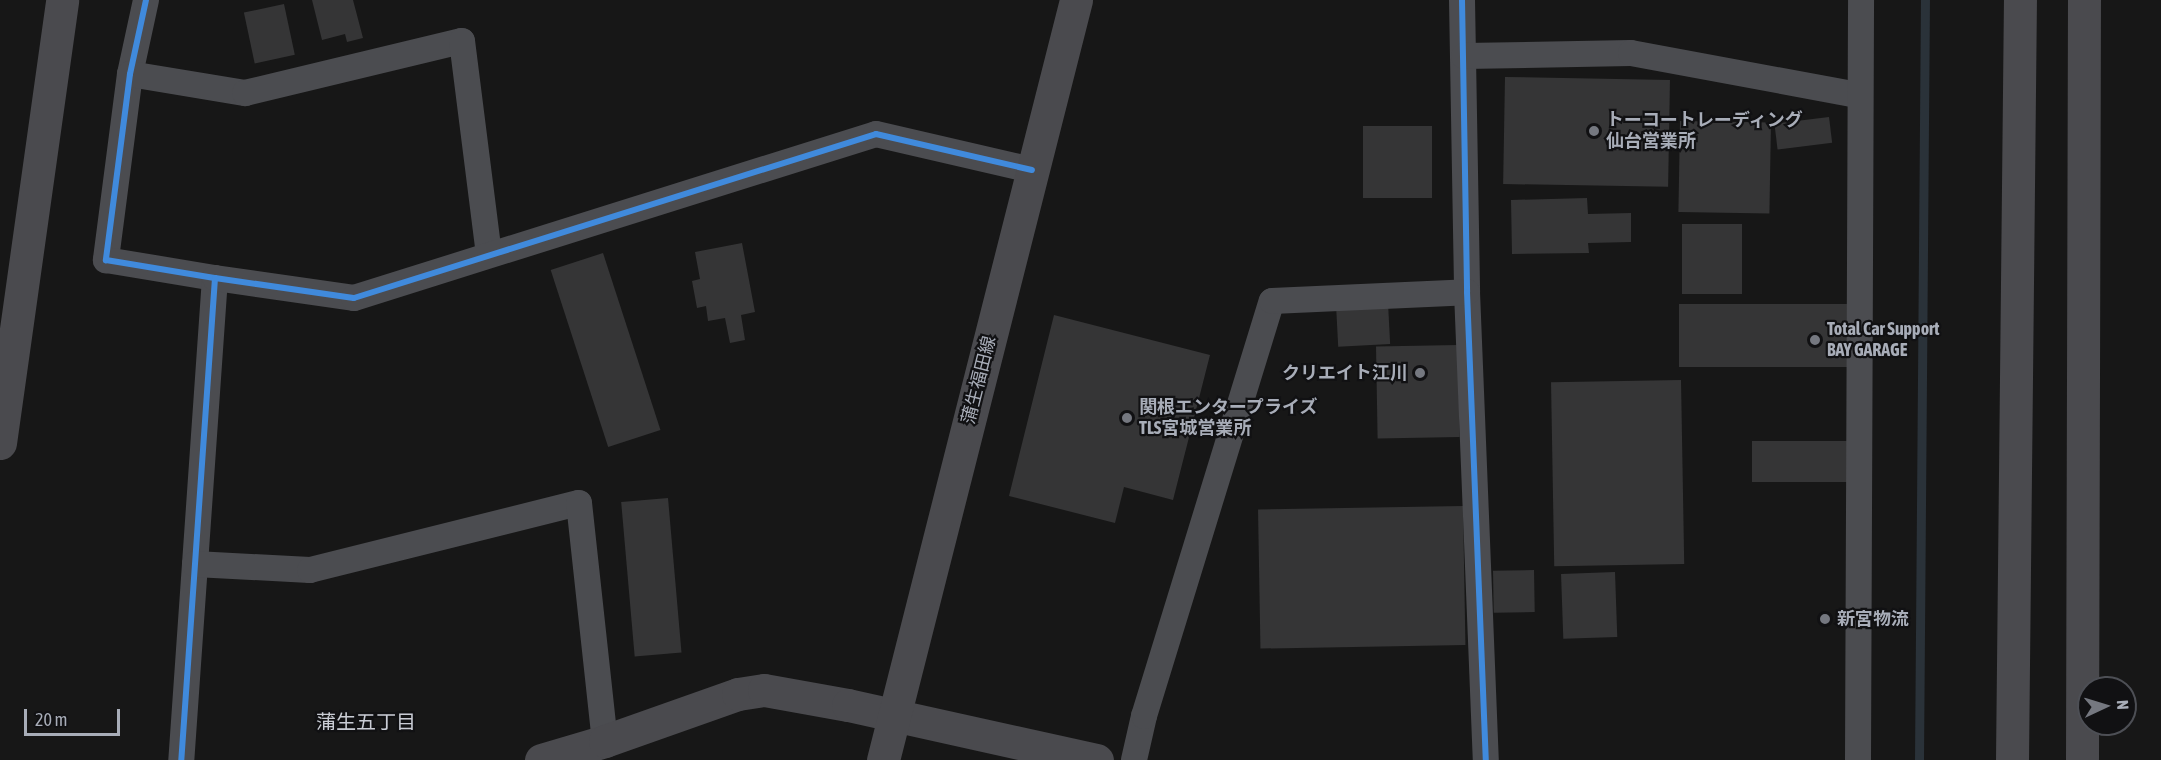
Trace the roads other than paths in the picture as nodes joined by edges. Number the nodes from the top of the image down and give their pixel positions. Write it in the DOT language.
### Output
graph roads {
  1 [pos="62,0"];
  2 [pos="146,0"];
  3 [pos="1076,0"];
  4 [pos="1462,0"];
  5 [pos="1861,0"];
  6 [pos="2020,0"];
  7 [pos="2084,0"];
  8 [pos="1464,56"];
  9 [pos="130,74"];
  10 [pos="1858,95"];
  11 [pos="1032,170"];
  12 [pos="489,254"];
  13 [pos="215,278"];
  14 [pos="1467,292"];
  15 [pos="0,443"];
  16 [pos="195,564"];
  17 [pos="894,716"];
  18 [pos="605,741"];
  19 [pos="181,760"];
  20 [pos="541,760"];
  21 [pos="883,760"];
  22 [pos="1097,760"];
  23 [pos="1134,760"];
  24 [pos="1486,760"];
  25 [pos="1858,760"];
  26 [pos="2012,760"];
  27 [pos="2082,760"];
  1 -- 15 [label="street"];
  2 -- 9 [label="street"];
  3 -- 11 [label="street, 蒲生福田線"];
  4 -- 8 [label="street"];
  5 -- 10 [label="street"];
  6 -- 26 [label="street"];
  7 -- 27 [label="street"];
  8 -- 10 [label="street"];
  8 -- 14 [label="street"];
  9 -- 12 [label="street"];
  9 -- 13 [label="street"];
  10 -- 25 [label="street"];
  11 -- 12 [label="street"];
  11 -- 17 [label="street, 蒲生福田線"];
  12 -- 13 [label="street"];
  13 -- 16 [label="street"];
  14 -- 23 [label="street"];
  14 -- 24 [label="street"];
  16 -- 18 [label="street"];
  16 -- 19 [label="street"];
  17 -- 18 [label="street"];
  17 -- 21 [label="street, 蒲生福田線"];
  17 -- 22 [label="street"];
  18 -- 20 [label="street"];
}
